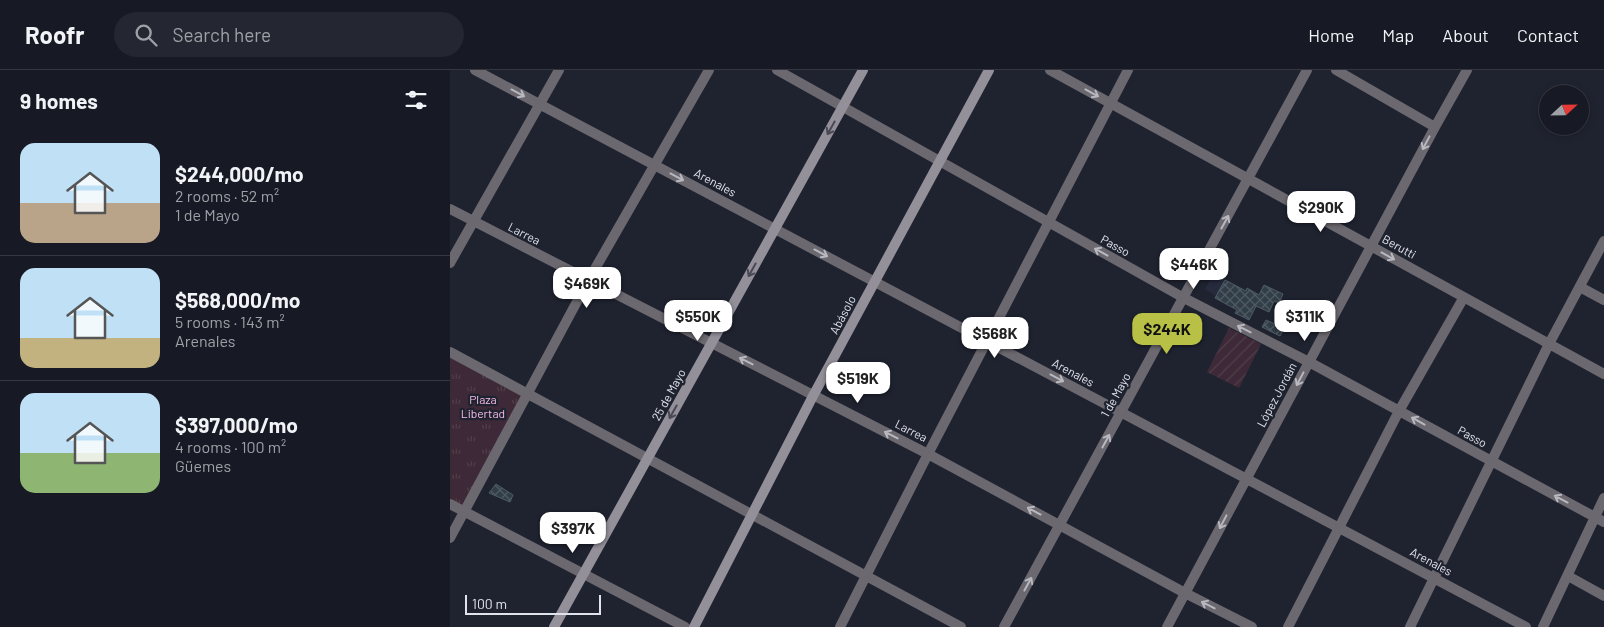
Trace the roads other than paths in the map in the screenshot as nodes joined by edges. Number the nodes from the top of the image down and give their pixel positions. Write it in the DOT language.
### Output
graph roads {
  1 [pos="475,70"];
  2 [pos="559,70"];
  3 [pos="709,70"];
  4 [pos="777,70"];
  5 [pos="863,70"];
  6 [pos="989,70"];
  7 [pos="1050,70"];
  8 [pos="1128,70"];
  9 [pos="1307,70"];
  10 [pos="1336,70"];
  11 [pos="1467,70"];
  12 [pos="1110,103"];
  13 [pos="540,104"];
  14 [pos="843,107"];
  15 [pos="1435,127"];
  16 [pos="940,162"];
  17 [pos="653,164"];
  18 [pos="1248,179"];
  19 [pos="450,209"];
  20 [pos="473,222"];
  21 [pos="1048,222"];
  22 [pos="775,229"];
  23 [pos="1604,241"];
  24 [pos="1371,246"];
  25 [pos="450,263"];
  26 [pos="588,281"];
  27 [pos="875,282"];
  28 [pos="1580,287"];
  29 [pos="1464,297"];
  30 [pos="1184,298"];
  31 [pos="1604,300"];
  32 [pos="987,341"];
  33 [pos="711,344"];
  34 [pos="1549,344"];
  35 [pos="450,352"];
  36 [pos="1309,362"];
  37 [pos="1604,374"];
  38 [pos="528,394"];
  39 [pos="813,396"];
  40 [pos="1399,410"];
  41 [pos="1121,412"];
  42 [pos="928,454"];
  43 [pos="648,458"];
  44 [pos="1492,462"];
  45 [pos="1247,479"];
  46 [pos="1604,498"];
  47 [pos="450,504"];
  48 [pos="464,511"];
  49 [pos="752,515"];
  50 [pos="1599,519"];
  51 [pos="1060,525"];
  52 [pos="1339,528"];
  53 [pos="450,538"];
  54 [pos="584,574"];
  55 [pos="866,576"];
  56 [pos="1568,576"];
  57 [pos="1434,578"];
  58 [pos="1186,593"];
  59 [pos="1604,596"];
  60 [pos="554,627"];
  61 [pos="685,627"];
  62 [pos="694,627"];
  63 [pos="840,627"];
  64 [pos="961,627"];
  65 [pos="1004,627"];
  66 [pos="1167,627"];
  67 [pos="1252,627"];
  68 [pos="1288,627"];
  69 [pos="1410,627"];
  70 [pos="1526,627"];
  71 [pos="1543,627"];
  1 -- 13 [label="street, Arenales, one-way"];
  2 -- 13 [label="street"];
  3 -- 17 [label="street"];
  4 -- 14 [label="street, Passo"];
  5 -- 14 [label="street, 25 de Mayo"];
  6 -- 16 [label="street, Abásolo"];
  7 -- 12 [label="street, Berutti, one-way"];
  8 -- 12 [label="street"];
  9 -- 18 [label="street, 1 de Mayo"];
  10 -- 15 [label="street"];
  11 -- 15 [label="street, López Jordán"];
  12 -- 18 [label="street, Berutti"];
  12 -- 21 [label="street"];
  13 -- 17 [label="street, Arenales"];
  13 -- 20 [label="street"];
  14 -- 16 [label="street, Passo"];
  14 -- 22 [label="street, 25 de Mayo, one-way"];
  15 -- 24 [label="street, López Jordán, one-way"];
  16 -- 21 [label="street, Passo"];
  16 -- 27 [label="street, Abásolo"];
  17 -- 22 [label="street, Arenales, one-way"];
  17 -- 26 [label="street"];
  18 -- 24 [label="street, Berutti"];
  30 -- 18 [label="street, 1 de Mayo, one-way"];
  19 -- 20 [label="street, Larrea"];
  20 -- 25 [label="street"];
  20 -- 26 [label="street, Larrea"];
  30 -- 21 [label="street, Passo, one-way"];
  21 -- 32 [label="street"];
  22 -- 27 [label="street, Arenales, one-way"];
  22 -- 33 [label="street, 25 de Mayo, one-way"];
  23 -- 28 [label="street"];
  24 -- 29 [label="street, Berutti, one-way"];
  24 -- 36 [label="street, López Jordán"];
  26 -- 33 [label="street, Larrea"];
  26 -- 38 [label="street"];
  27 -- 32 [label="street, Arenales"];
  27 -- 39 [label="street, Abásolo"];
  28 -- 31 [label="street"];
  28 -- 34 [label="street"];
  29 -- 34 [label="street, Berutti"];
  29 -- 40 [label="street"];
  36 -- 30 [label="street, Passo, one-way"];
  30 -- 41 [label="street, 1 de Mayo"];
  32 -- 41 [label="street, Arenales, one-way"];
  32 -- 42 [label="street"];
  39 -- 33 [label="street, Larrea, one-way"];
  33 -- 43 [label="street, 25 de Mayo, one-way"];
  34 -- 37 [label="street, Berutti"];
  34 -- 44 [label="street"];
  35 -- 38 [label="street"];
  36 -- 40 [label="street, Passo"];
  36 -- 45 [label="street, López Jordán, one-way"];
  38 -- 43 [label="street"];
  38 -- 48 [label="street"];
  42 -- 39 [label="street, Larrea, one-way"];
  39 -- 49 [label="street, Abásolo"];
  44 -- 40 [label="street, Passo, one-way"];
  40 -- 52 [label="street"];
  41 -- 45 [label="street, Arenales"];
  51 -- 41 [label="street, 1 de Mayo, one-way"];
  51 -- 42 [label="street, Larrea, one-way"];
  42 -- 55 [label="street"];
  43 -- 49 [label="street"];
  43 -- 54 [label="street, 25 de Mayo"];
  50 -- 44 [label="street, Passo, one-way"];
  44 -- 57 [label="street"];
  45 -- 52 [label="street, Arenales"];
  45 -- 58 [label="street, López Jordán, one-way"];
  46 -- 50 [label="street"];
  47 -- 48 [label="street"];
  48 -- 53 [label="street"];
  48 -- 54 [label="street"];
  49 -- 55 [label="street"];
  49 -- 62 [label="street, Abásolo"];
  50 -- 56 [label="street"];
  51 -- 58 [label="street, Larrea"];
  65 -- 51 [label="street, 1 de Mayo, one-way"];
  52 -- 57 [label="street, Arenales"];
  52 -- 68 [label="street"];
  54 -- 60 [label="street, 25 de Mayo"];
  54 -- 61 [label="street"];
  55 -- 63 [label="street"];
  55 -- 64 [label="street"];
  56 -- 59 [label="street"];
  56 -- 71 [label="street"];
  57 -- 69 [label="street"];
  57 -- 70 [label="street, Arenales"];
  58 -- 66 [label="street, López Jordán"];
  67 -- 58 [label="street, Larrea, one-way"];
}
